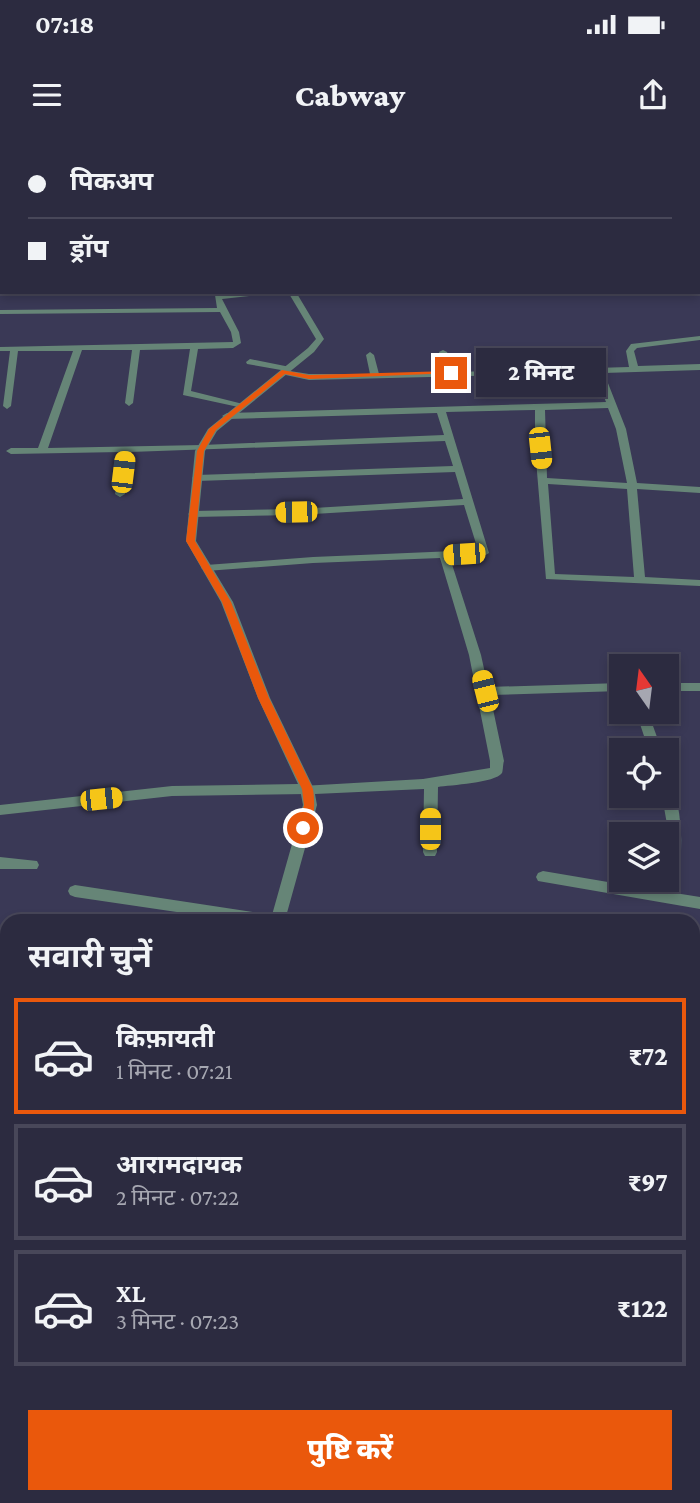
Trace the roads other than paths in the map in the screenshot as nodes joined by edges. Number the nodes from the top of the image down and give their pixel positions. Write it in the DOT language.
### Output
graph roads {
  1 [pos="240,294"];
  2 [pos="293,294"];
  3 [pos="218,295"];
  4 [pos="220,310"];
  5 [pos="0,312"];
  6 [pos="700,338"];
  7 [pos="194,347"];
  8 [pos="136,348"];
  9 [pos="0,349"];
  10 [pos="14,349"];
  11 [pos="78,349"];
  12 [pos="443,352"];
  13 [pos="370,355"];
  14 [pos="250,362"];
  15 [pos="700,367"];
  16 [pos="598,369"];
  17 [pos="634,369"];
  18 [pos="286,371"];
  19 [pos="451,373"];
  20 [pos="375,377"];
  21 [pos="130,402"];
  22 [pos="611,405"];
  23 [pos="7,406"];
  24 [pos="240,406"];
  25 [pos="540,406"];
  26 [pos="441,411"];
  27 [pos="227,416"];
  28 [pos="450,438"];
  29 [pos="202,448"];
  30 [pos="126,449"];
  31 [pos="42,450"];
  32 [pos="11,451"];
  33 [pos="459,469"];
  34 [pos="197,478"];
  35 [pos="543,481"];
  36 [pos="632,485"];
  37 [pos="700,490"];
  38 [pos="120,495"];
  39 [pos="469,502"];
  40 [pos="193,514"];
  41 [pos="444,555"];
  42 [pos="206,568"];
  43 [pos="639,581"];
  44 [pos="700,583"];
  45 [pos="679,687"];
  46 [pos="700,687"];
  47 [pos="609,688"];
  48 [pos="485,691"];
  49 [pos="431,783"];
  50 [pos="307,789"];
  51 [pos="673,808"];
  52 [pos="0,810"];
  53 [pos="430,852"];
  54 [pos="0,863"];
  55 [pos="32,865"];
  56 [pos="544,877"];
  57 [pos="75,891"];
  58 [pos="666,898"];
  59 [pos="700,903"];
  60 [pos="228,914"];
  61 [pos="280,914"];
  1 -- 3 [label="street"];
  2 -- 18 [label="street"];
  3 -- 4 [label="street"];
  4 -- 5 [label="street"];
  4 -- 7 [label="street"];
  6 -- 17 [label="street"];
  7 -- 8 [label="street"];
  7 -- 24 [label="street"];
  8 -- 11 [label="street"];
  8 -- 21 [label="street"];
  9 -- 10 [label="street"];
  10 -- 11 [label="street"];
  10 -- 23 [label="street"];
  11 -- 31 [label="street"];
  12 -- 19 [label="street"];
  13 -- 20 [label="street"];
  14 -- 18 [label="street"];
  15 -- 17 [label="street"];
  16 -- 17 [label="street"];
  16 -- 19 [label="street"];
  16 -- 22 [label="street"];
  18 -- 20 [label="street"];
  18 -- 24 [label="street"];
  19 -- 20 [label="street"];
  22 -- 25 [label="street"];
  22 -- 36 [label="street"];
  24 -- 27 [label="street"];
  25 -- 26 [label="street"];
  25 -- 35 [label="street"];
  26 -- 27 [label="street"];
  26 -- 28 [label="street"];
  27 -- 29 [label="street"];
  28 -- 29 [label="street"];
  28 -- 33 [label="street"];
  29 -- 30 [label="street"];
  29 -- 34 [label="street"];
  30 -- 31 [label="street"];
  30 -- 38 [label="street"];
  31 -- 32 [label="street"];
  33 -- 34 [label="street"];
  33 -- 39 [label="street"];
  34 -- 40 [label="street"];
  35 -- 36 [label="street"];
  35 -- 43 [label="street"];
  36 -- 37 [label="street"];
  36 -- 43 [label="street"];
  39 -- 40 [label="street"];
  39 -- 41 [label="street"];
  40 -- 42 [label="street"];
  41 -- 42 [label="street"];
  41 -- 48 [label="street"];
  42 -- 50 [label="street"];
  43 -- 44 [label="street"];
  45 -- 46 [label="street"];
  47 -- 48 [label="street"];
  48 -- 49 [label="street"];
  49 -- 50 [label="street"];
  49 -- 53 [label="street"];
  50 -- 52 [label="street"];
  50 -- 61 [label="street"];
  51 -- 58 [label="street"];
  54 -- 55 [label="street"];
  56 -- 58 [label="street"];
  57 -- 60 [label="street"];
  58 -- 59 [label="street"];
}
